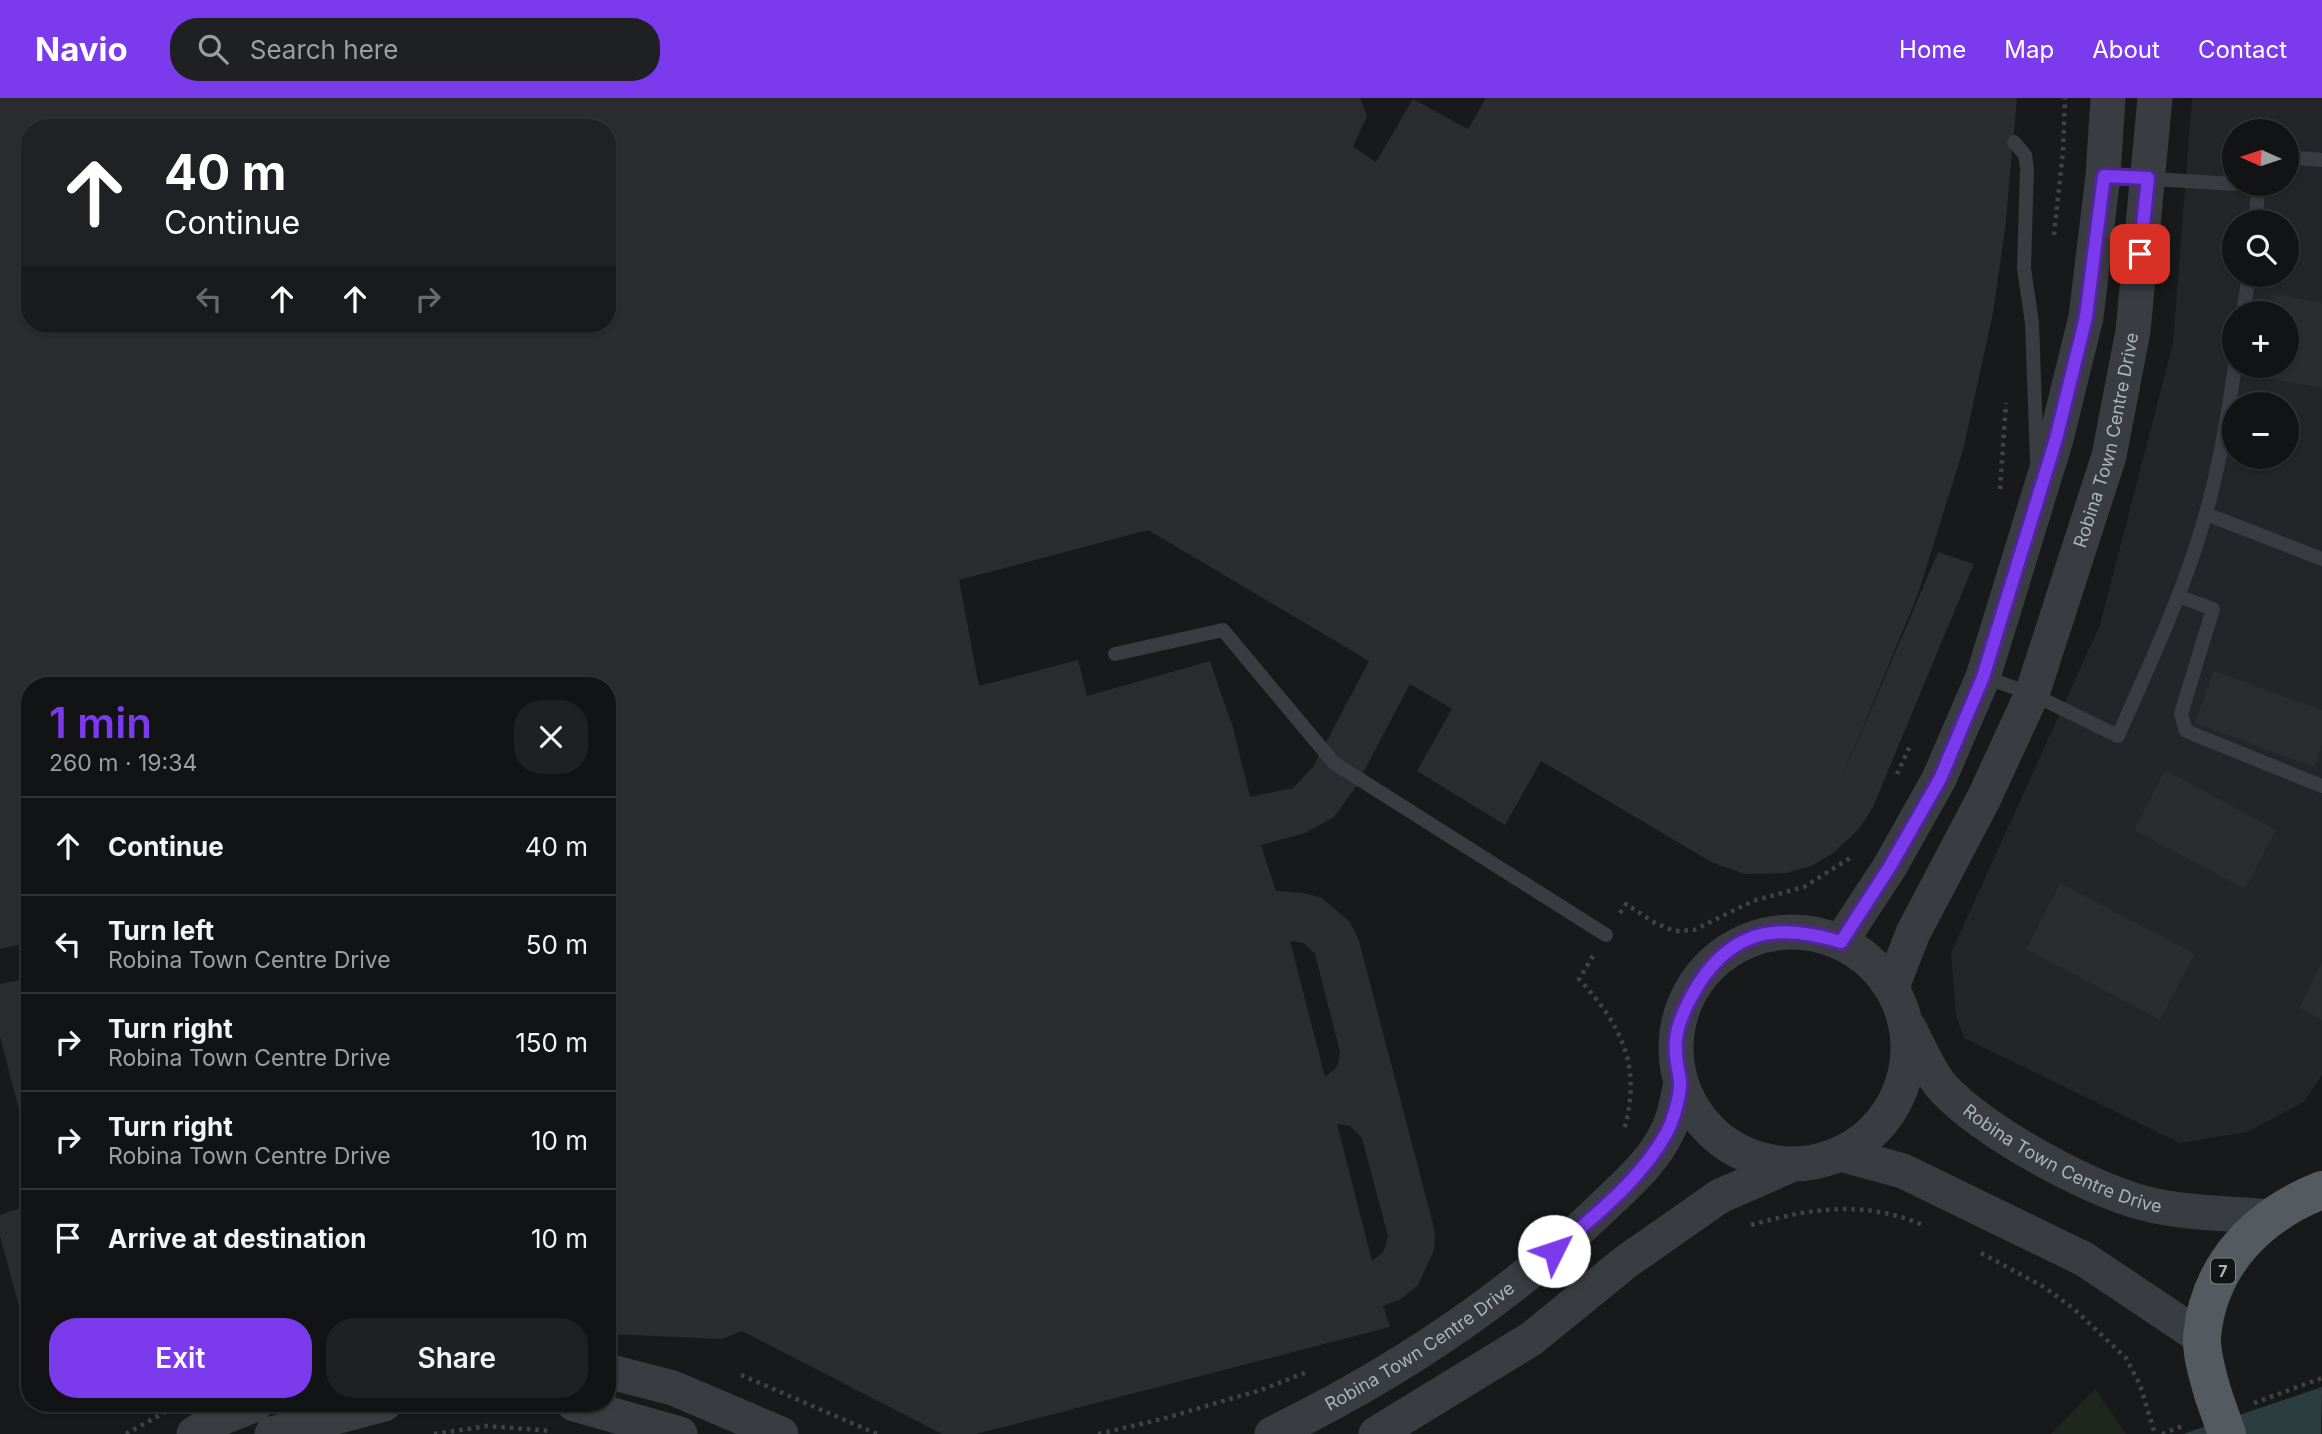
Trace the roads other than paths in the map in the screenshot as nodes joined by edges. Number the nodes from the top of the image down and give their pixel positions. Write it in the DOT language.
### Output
graph roads {
  1 [pos="2108,98"];
  2 [pos="2155,98"];
  3 [pos="2014,142"];
  4 [pos="2300,158"];
  5 [pos="2322,160"];
  6 [pos="2104,176"];
  7 [pos="2148,178"];
  8 [pos="2222,183"];
  9 [pos="2233,378"];
  10 [pos="2039,495"];
  11 [pos="2206,514"];
  12 [pos="2322,559"];
  13 [pos="2178,596"];
  14 [pos="1115,654"];
  15 [pos="1983,677"];
  16 [pos="2032,694"];
  17 [pos="2322,786"];
  18 [pos="1606,935"];
  19 [pos="1841,942"];
  20 [pos="1892,987"];
  21 [pos="1905,1021"];
  22 [pos="1681,1084"];
  23 [pos="1841,1154"];
  24 [pos="1791,1165"];
  25 [pos="2322,1190"];
  26 [pos="2268,1217"];
  27 [pos="2202,1338"];
  28 [pos="616,1373"];
  29 [pos="236,1412"];
  30 [pos="354,1412"];
  31 [pos="567,1418"];
  32 [pos="194,1434"];
  33 [pos="272,1434"];
  34 [pos="680,1434"];
  35 [pos="781,1434"];
  36 [pos="1272,1434"];
  37 [pos="1376,1434"];
  38 [pos="2227,1434"];
  1 -- 6 [label="street"];
  2 -- 7 [label="street, Robina Town Centre Drive"];
  3 -- 10 [label="lane"];
  4 -- 5 [label="lane"];
  6 -- 7 [label="lane"];
  6 -- 10 [label="street"];
  7 -- 8 [label="lane"];
  7 -- 16 [label="street, Robina Town Centre Drive"];
  9 -- 11 [label="lane"];
  10 -- 15 [label="street"];
  11 -- 12 [label="lane"];
  11 -- 13 [label="lane"];
  13 -- 16 [label="lane"];
  13 -- 17 [label="lane"];
  14 -- 18 [label="lane"];
  15 -- 16 [label="lane"];
  15 -- 19 [label="street"];
  16 -- 20 [label="street, Robina Town Centre Drive"];
  19 -- 20 [label="street"];
  19 -- 22 [label="street"];
  20 -- 21 [label="street"];
  21 -- 23 [label="street"];
  21 -- 26 [label="street, Robina Town Centre Drive"];
  22 -- 24 [label="street"];
  22 -- 36 [label="street, Robina Town Centre Drive"];
  23 -- 24 [label="street"];
  23 -- 27 [label="street"];
  24 -- 37 [label="street"];
  25 -- 26 [label="main road, 7"];
  26 -- 27 [label="main road, 7"];
  27 -- 38 [label="main road, 7, bridge"];
  28 -- 35 [label="street"];
  29 -- 32 [label="street"];
  30 -- 33 [label="street"];
  31 -- 34 [label="street"];
}
